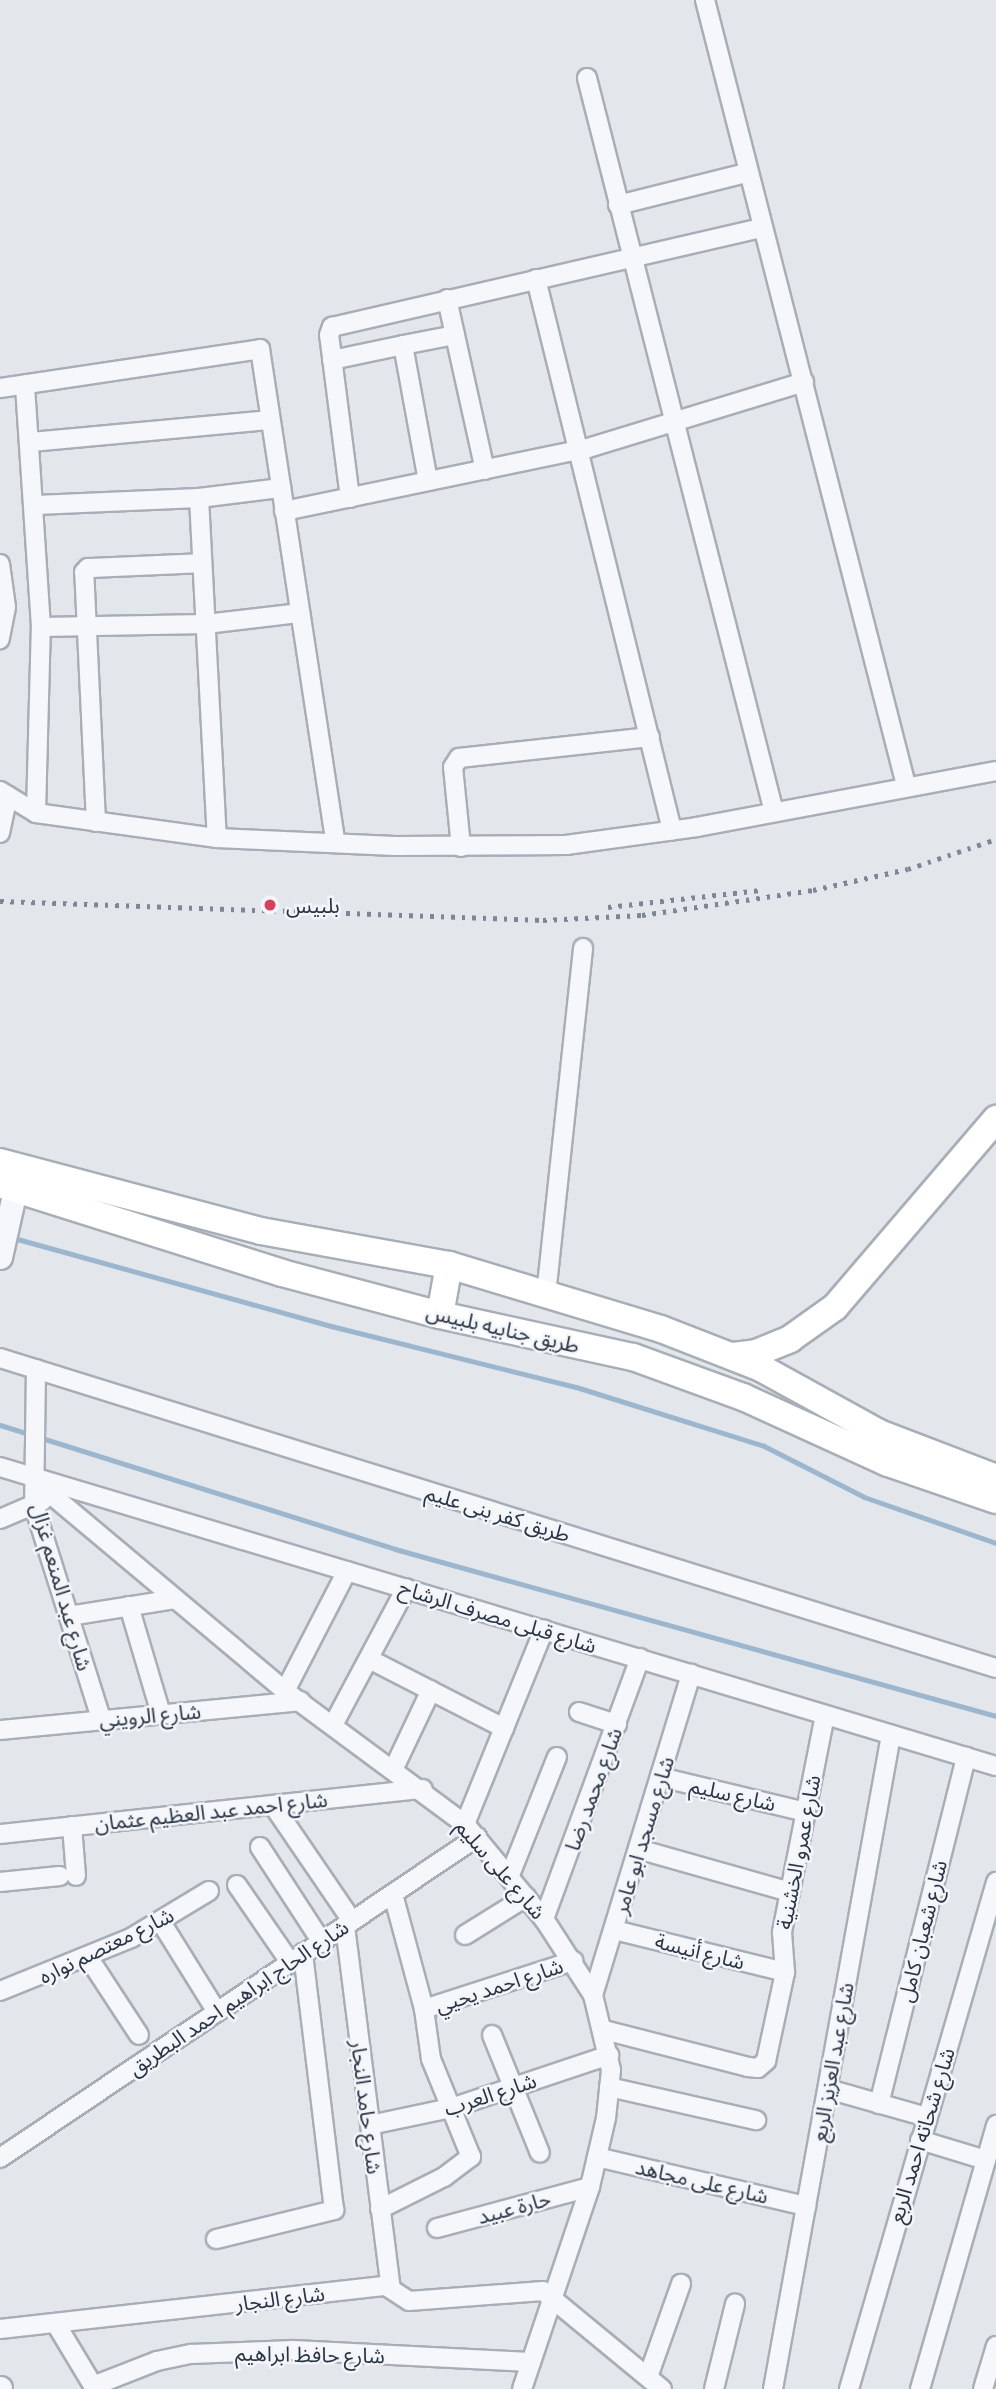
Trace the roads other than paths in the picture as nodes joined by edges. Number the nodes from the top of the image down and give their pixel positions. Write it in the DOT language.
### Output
graph roads {
  1 [pos="705,0"];
  2 [pos="587,78"];
  3 [pos="746,173"];
  4 [pos="618,205"];
  5 [pos="760,228"];
  6 [pos="631,258"];
  7 [pos="536,279"];
  8 [pos="447,299"];
  9 [pos="455,335"];
  10 [pos="403,345"];
  11 [pos="332,360"];
  12 [pos="804,382"];
  13 [pos="25,385"];
  14 [pos="0,388"];
  15 [pos="270,420"];
  16 [pos="676,422"];
  17 [pos="32,442"];
  18 [pos="581,450"];
  19 [pos="485,470"];
  20 [pos="428,481"];
  21 [pos="281,488"];
  22 [pos="199,498"];
  23 [pos="350,498"];
  24 [pos="36,505"];
  25 [pos="284,511"];
  26 [pos="202,563"];
  27 [pos="0,565"];
  28 [pos="300,613"];
  29 [pos="206,624"];
  30 [pos="86,626"];
  31 [pos="41,627"];
  32 [pos="0,639"];
  33 [pos="649,737"];
  34 [pos="996,771"];
  35 [pos="906,785"];
  36 [pos="4,794"];
  37 [pos="774,812"];
  38 [pos="36,813"];
  39 [pos="96,822"];
  40 [pos="672,830"];
  41 [pos="0,833"];
  42 [pos="217,838"];
  43 [pos="335,842"];
  44 [pos="461,847"];
  45 [pos="583,948"];
  46 [pos="996,1119"];
  47 [pos="0,1162"];
  48 [pos="9,1194"];
  49 [pos="0,1257"];
  50 [pos="449,1265"];
  51 [pos="546,1294"];
  52 [pos="440,1315"];
  53 [pos="733,1356"];
  54 [pos="0,1358"];
  55 [pos="761,1368"];
  56 [pos="36,1369"];
  57 [pos="743,1398"];
  58 [pos="0,1467"];
  59 [pos="35,1473"];
  60 [pos="996,1478"];
  61 [pos="50,1494"];
  62 [pos="996,1500"];
  63 [pos="34,1506"];
  64 [pos="0,1519"];
  65 [pos="347,1571"];
  66 [pos="406,1588"];
  67 [pos="175,1599"];
  68 [pos="129,1606"];
  69 [pos="69,1616"];
  70 [pos="544,1629"];
  71 [pos="639,1658"];
  72 [pos="369,1659"];
  73 [pos="996,1668"];
  74 [pos="691,1674"];
  75 [pos="431,1690"];
  76 [pos="285,1691"];
  77 [pos="301,1701"];
  78 [pos="579,1712"];
  79 [pos="162,1714"];
  80 [pos="825,1715"];
  81 [pos="101,1719"];
  82 [pos="617,1724"];
  83 [pos="333,1725"];
  84 [pos="504,1728"];
  85 [pos="0,1730"];
  86 [pos="891,1735"];
  87 [pos="557,1757"];
  88 [pos="966,1757"];
  89 [pos="996,1766"];
  90 [pos="394,1768"];
  91 [pos="660,1777"];
  92 [pos="423,1788"];
  93 [pos="273,1805"];
  94 [pos="806,1812"];
  95 [pos="72,1826"];
  96 [pos="471,1830"];
  97 [pos="0,1835"];
  98 [pos="260,1847"];
  99 [pos="638,1849"];
  100 [pos="510,1875"];
  101 [pos="0,1882"];
  102 [pos="996,1882"];
  103 [pos="237,1885"];
  104 [pos="209,1891"];
  105 [pos="790,1892"];
  106 [pos="393,1894"];
  107 [pos="526,1897"];
  108 [pos="544,1919"];
  109 [pos="161,1922"];
  110 [pos="348,1923"];
  111 [pos="614,1930"];
  112 [pos="466,1936"];
  113 [pos="321,1941"];
  114 [pos="88,1957"];
  115 [pos="297,1958"];
  116 [pos="573,1961"];
  117 [pos="785,1972"];
  118 [pos="0,1991"];
  119 [pos="593,1995"];
  120 [pos="424,2009"];
  121 [pos="217,2012"];
  122 [pos="604,2029"];
  123 [pos="139,2035"];
  124 [pos="492,2035"];
  125 [pos="609,2055"];
  126 [pos="513,2087"];
  127 [pos="610,2087"];
  128 [pos="828,2089"];
  129 [pos="879,2104"];
  130 [pos="451,2108"];
  131 [pos="927,2117"];
  132 [pos="756,2120"];
  133 [pos="370,2125"];
  134 [pos="996,2125"];
  135 [pos="920,2140"];
  136 [pos="540,2153"];
  137 [pos="597,2157"];
  138 [pos="0,2158"];
  139 [pos="986,2160"];
  140 [pos="590,2187"];
  141 [pos="806,2206"];
  142 [pos="380,2209"];
  143 [pos="437,2228"];
  144 [pos="216,2239"];
  145 [pos="681,2284"];
  146 [pos="391,2288"];
  147 [pos="554,2295"];
  148 [pos="735,2304"];
  149 [pos="57,2324"];
  150 [pos="0,2329"];
  151 [pos="996,2346"];
  152 [pos="531,2362"];
  153 [pos="655,2383"];
  154 [pos="529,2386"];
  155 [pos="94,2388"];
  156 [pos="714,2389"];
  157 [pos="773,2389"];
  158 [pos="849,2389"];
  159 [pos="920,2389"];
  160 [pos="983,2389"];
  1 -- 3 [label="street"];
  2 -- 4 [label="street"];
  3 -- 4 [label="street"];
  3 -- 5 [label="street"];
  4 -- 6 [label="street"];
  5 -- 6 [label="street"];
  5 -- 12 [label="street"];
  6 -- 7 [label="street"];
  6 -- 16 [label="street"];
  7 -- 8 [label="street"];
  7 -- 18 [label="street"];
  8 -- 9 [label="street"];
  8 -- 11 [label="street"];
  9 -- 10 [label="street"];
  9 -- 19 [label="street"];
  10 -- 11 [label="street"];
  10 -- 20 [label="street"];
  11 -- 23 [label="street"];
  12 -- 16 [label="street"];
  12 -- 35 [label="street"];
  13 -- 14 [label="street"];
  13 -- 15 [label="street"];
  13 -- 17 [label="street"];
  15 -- 17 [label="street"];
  15 -- 21 [label="street"];
  16 -- 18 [label="street"];
  16 -- 37 [label="street"];
  17 -- 24 [label="street"];
  18 -- 19 [label="street"];
  18 -- 33 [label="street"];
  19 -- 20 [label="street"];
  20 -- 23 [label="street"];
  21 -- 22 [label="street"];
  21 -- 25 [label="street"];
  22 -- 24 [label="street"];
  22 -- 26 [label="street"];
  23 -- 25 [label="street"];
  24 -- 31 [label="street"];
  25 -- 28 [label="street"];
  26 -- 29 [label="street"];
  26 -- 30 [label="street"];
  27 -- 32 [label="street"];
  28 -- 29 [label="street"];
  28 -- 43 [label="street"];
  29 -- 30 [label="street"];
  29 -- 42 [label="street"];
  30 -- 31 [label="street"];
  30 -- 39 [label="street"];
  31 -- 38 [label="street"];
  33 -- 40 [label="street"];
  33 -- 44 [label="street"];
  34 -- 35 [label="street"];
  35 -- 37 [label="street"];
  36 -- 38 [label="street"];
  36 -- 41 [label="street"];
  37 -- 40 [label="street"];
  38 -- 39 [label="street"];
  39 -- 42 [label="street"];
  40 -- 44 [label="street"];
  42 -- 43 [label="street"];
  43 -- 44 [label="street"];
  45 -- 51 [label="street"];
  46 -- 53 [label="main road"];
  47 -- 50 [label="main road, طريق جنابيه بلبيس"];
  48 -- 49 [label="street"];
  48 -- 52 [label="main road, طريق جنابيه بلبيس"];
  50 -- 51 [label="main road, طريق جنابيه بلبيس"];
  50 -- 52 [label="main road"];
  51 -- 53 [label="main road, طريق جنابيه بلبيس"];
  52 -- 57 [label="main road, طريق جنابيه بلبيس"];
  53 -- 55 [label="main road, طريق جنابيه بلبيس"];
  54 -- 56 [label="street, طريق كفر بنى عليم"];
  55 -- 57 [label="main road"];
  55 -- 60 [label="main road, طريق جنابيه بلبيس"];
  56 -- 59 [label="street, شارع عبد المنعم غزال"];
  56 -- 73 [label="street, طريق كفر بنى عليم"];
  57 -- 62 [label="main road, طريق جنابيه بلبيس"];
  58 -- 59 [label="street, شارع قبلى مصرف الرشاح"];
  59 -- 61 [label="street, شارع على سليم"];
  59 -- 63 [label="street, شارع عبد المنعم غزال"];
  59 -- 65 [label="street, شارع قبلى مصرف الرشاح"];
  61 -- 63 [label="street"];
  61 -- 67 [label="street, شارع على سليم"];
  63 -- 64 [label="street"];
  63 -- 69 [label="street, شارع عبد المنعم غزال"];
  65 -- 66 [label="street, شارع قبلى مصرف الرشاح"];
  65 -- 76 [label="street"];
  66 -- 70 [label="street, شارع قبلى مصرف الرشاح"];
  66 -- 72 [label="street"];
  67 -- 68 [label="street"];
  67 -- 76 [label="street, شارع على سليم"];
  68 -- 69 [label="street"];
  68 -- 79 [label="street"];
  69 -- 81 [label="street, شارع عبد المنعم غزال"];
  70 -- 71 [label="street, شارع قبلى مصرف الرشاح"];
  70 -- 84 [label="street"];
  71 -- 74 [label="street, شارع قبلى مصرف الرشاح"];
  71 -- 82 [label="street, شارع محمد رضا"];
  72 -- 75 [label="street"];
  72 -- 83 [label="street"];
  74 -- 80 [label="street, شارع قبلى مصرف الرشاح"];
  74 -- 91 [label="street, شارع مسجد ابو عامر"];
  75 -- 84 [label="street"];
  75 -- 90 [label="street"];
  76 -- 77 [label="street, شارع على سليم"];
  77 -- 79 [label="street, شارع الرويني"];
  77 -- 83 [label="street, شارع على سليم"];
  78 -- 82 [label="street"];
  79 -- 81 [label="street, شارع الرويني"];
  80 -- 86 [label="street, شارع قبلى مصرف الرشاح"];
  80 -- 94 [label="street, شارع عمرو الخشنية"];
  81 -- 85 [label="street, شارع الرويني"];
  82 -- 108 [label="street, شارع محمد رضا"];
  83 -- 90 [label="street, شارع على سليم"];
  84 -- 96 [label="street"];
  86 -- 88 [label="street, شارع قبلى مصرف الرشاح"];
  86 -- 128 [label="street, شارع عبد العزيز الربع"];
  87 -- 100 [label="street"];
  88 -- 89 [label="street, شارع قبلى مصرف الرشاح"];
  88 -- 129 [label="street, شارع شعبان كامل"];
  90 -- 92 [label="street, شارع على سليم"];
  91 -- 94 [label="street, شارع سليم"];
  91 -- 99 [label="street, شارع مسجد ابو عامر"];
  92 -- 93 [label="street, شارع احمد عبد العظيم عثمان"];
  92 -- 96 [label="street, شارع على سليم"];
  93 -- 95 [label="street, شارع احمد عبد العظيم عثمان"];
  93 -- 110 [label="street"];
  94 -- 105 [label="street, شارع عمرو الخشنية"];
  95 -- 97 [label="street, شارع احمد عبد العظيم عثمان"];
  95 -- 101 [label="street"];
  96 -- 100 [label="street, شارع على سليم"];
  96 -- 106 [label="street, شارع الحاج ابراهيم احمد البطريق"];
  98 -- 113 [label="street"];
  99 -- 105 [label="street"];
  99 -- 111 [label="street, شارع مسجد ابو عامر"];
  100 -- 107 [label="street, شارع على سليم"];
  102 -- 131 [label="street, شارع شحاته احمد الربع"];
  103 -- 115 [label="street"];
  104 -- 109 [label="street, شارع معتصم نواره"];
  105 -- 117 [label="street, شارع عمرو الخشنية"];
  106 -- 110 [label="street, شارع الحاج ابراهيم احمد البطريق"];
  106 -- 120 [label="street"];
  107 -- 108 [label="street, شارع على سليم"];
  107 -- 112 [label="street"];
  108 -- 116 [label="street, شارع على سليم"];
  109 -- 114 [label="street, شارع معتصم نواره"];
  109 -- 121 [label="street"];
  110 -- 113 [label="street, شارع الحاج ابراهيم احمد البطريق"];
  110 -- 133 [label="street, شارع حامد النجار"];
  111 -- 117 [label="street, شارع أنيسة"];
  111 -- 119 [label="street, شارع مسجد ابو عامر"];
  113 -- 115 [label="street, شارع الحاج ابراهيم احمد البطريق"];
  114 -- 118 [label="street, شارع معتصم نواره"];
  114 -- 123 [label="street"];
  115 -- 121 [label="street, شارع الحاج ابراهيم احمد البطريق"];
  115 -- 144 [label="street"];
  116 -- 119 [label="street, شارع على سليم"];
  116 -- 120 [label="street, شارع احمد يحيي"];
  117 -- 122 [label="street, شارع عمرو الخشنية"];
  119 -- 122 [label="street, شارع على سليم"];
  120 -- 130 [label="street"];
  121 -- 138 [label="street, شارع الحاج ابراهيم احمد البطريق"];
  122 -- 125 [label="street, شارع على سليم"];
  124 -- 126 [label="street"];
  125 -- 126 [label="street, شارع العرب"];
  125 -- 127 [label="street, شارع على سليم"];
  126 -- 130 [label="street, شارع العرب"];
  126 -- 136 [label="street"];
  127 -- 132 [label="street"];
  127 -- 137 [label="street, شارع على سليم"];
  128 -- 129 [label="street"];
  128 -- 141 [label="street, شارع عبد العزيز الربع"];
  129 -- 131 [label="street"];
  130 -- 133 [label="street, شارع العرب"];
  130 -- 142 [label="street"];
  131 -- 135 [label="street, شارع شحاته احمد الربع"];
  133 -- 142 [label="street, شارع حامد النجار"];
  134 -- 139 [label="street"];
  135 -- 139 [label="street"];
  135 -- 158 [label="street, شارع شحاته احمد الربع"];
  137 -- 140 [label="street, شارع على سليم"];
  137 -- 141 [label="street, شارع على مجاهد"];
  139 -- 159 [label="street"];
  140 -- 143 [label="street, حارة عبيد"];
  140 -- 147 [label="street, شارع على سليم"];
  141 -- 157 [label="street, شارع عبد العزيز الربع"];
  142 -- 146 [label="street, شارع حامد النجار"];
  145 -- 153 [label="street"];
  146 -- 147 [label="street, شارع النجار"];
  146 -- 149 [label="street, شارع النجار"];
  147 -- 152 [label="street, شارع على سليم"];
  147 -- 153 [label="street"];
  148 -- 156 [label="street"];
  149 -- 150 [label="street, شارع النجار"];
  149 -- 155 [label="street"];
  151 -- 160 [label="street"];
  152 -- 154 [label="street, شارع على سليم"];
  152 -- 155 [label="street, شارع حافظ ابراهيم"];
}
